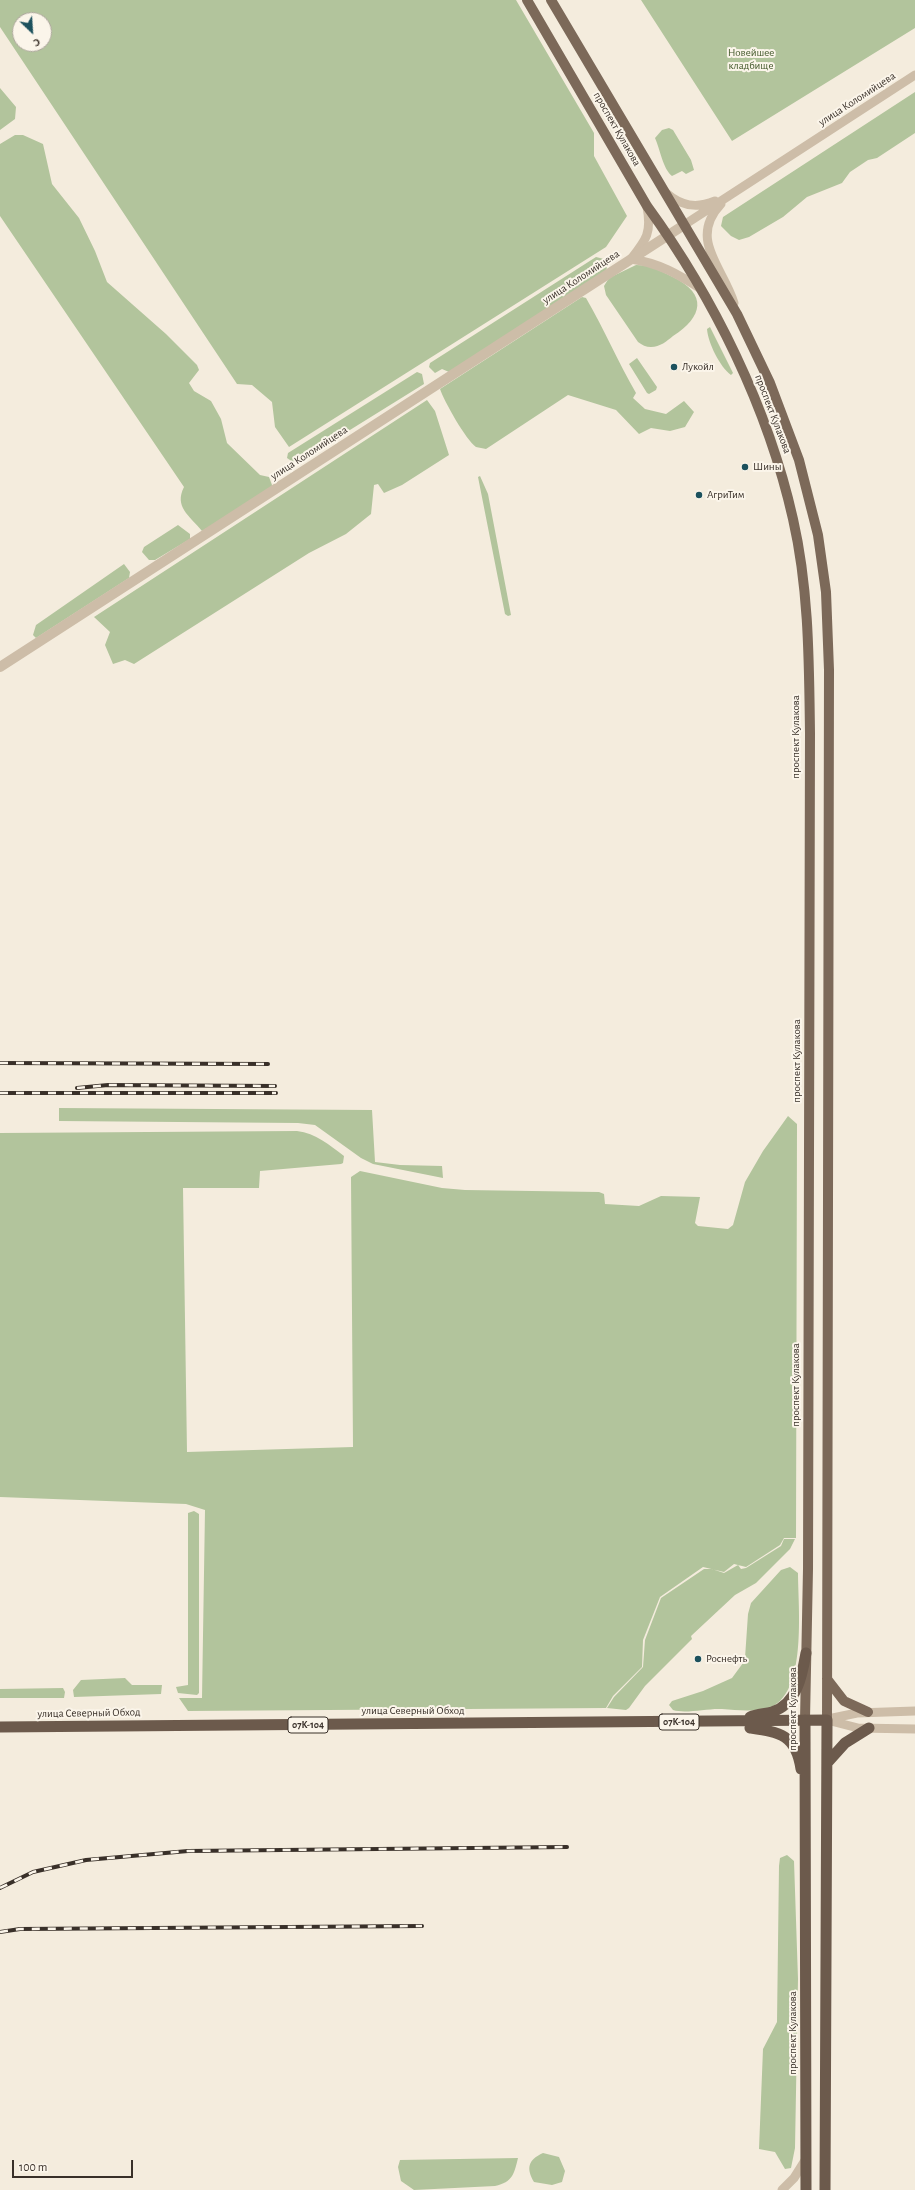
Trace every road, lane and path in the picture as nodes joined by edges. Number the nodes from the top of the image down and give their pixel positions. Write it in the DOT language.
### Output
graph roads {
  1 [pos="527,0"];
  2 [pos="551,0"];
  3 [pos="915,76"];
  4 [pos="662,189"];
  5 [pos="727,197"];
  6 [pos="647,206"];
  7 [pos="684,225"];
  8 [pos="668,235"];
  9 [pos="631,259"];
  10 [pos="702,290"];
  11 [pos="737,314"];
  12 [pos="0,667"];
  13 [pos="806,1652"];
  14 [pos="827,1679"];
  15 [pos="915,1711"];
  16 [pos="868,1712"];
  17 [pos="805,1720"];
  18 [pos="827,1720"];
  19 [pos="741,1722"];
  20 [pos="0,1727"];
  21 [pos="869,1728"];
  22 [pos="915,1729"];
  23 [pos="826,1763"];
  24 [pos="806,1803"];
  25 [pos="806,2159"];
  26 [pos="782,2190"];
  27 [pos="806,2190"];
  28 [pos="825,2190"];
  1 -- 6 [label="main road, проспект Кулакова"];
  2 -- 4 [label="main road, проспект Кулакова"];
  3 -- 5 [label="street, улица Коломийцева"];
  4 -- 5 [label="street"];
  4 -- 7 [label="main road, проспект Кулакова"];
  5 -- 7 [label="street, улица Коломийцева"];
  5 -- 11 [label="street"];
  6 -- 8 [label="main road, проспект Кулакова"];
  6 -- 9 [label="street, улица Коломийцева"];
  7 -- 8 [label="street, улица Коломийцева"];
  7 -- 11 [label="main road, проспект Кулакова"];
  8 -- 9 [label="street, улица Коломийцева"];
  8 -- 10 [label="main road, проспект Кулакова"];
  9 -- 10 [label="street, улица Коломийцева"];
  9 -- 12 [label="street, улица Коломийцева"];
  10 -- 13 [label="main road, проспект Кулакова"];
  11 -- 14 [label="main road, проспект Кулакова"];
  13 -- 17 [label="main road, проспект Кулакова"];
  13 -- 19 [label="highway"];
  14 -- 16 [label="main road"];
  14 -- 18 [label="main road, проспект Кулакова"];
  15 -- 16 [label="street"];
  16 -- 18 [label="street"];
  17 -- 18 [label="highway, улица Северный Обход"];
  17 -- 19 [label="highway, улица Северный Обход / 07К-104"];
  17 -- 24 [label="highway, проспект Кулакова"];
  18 -- 21 [label="street"];
  18 -- 23 [label="highway, проспект Кулакова"];
  19 -- 20 [label="highway, улица Северный Обход / 07К-104"];
  19 -- 24 [label="highway"];
  21 -- 22 [label="street"];
  21 -- 23 [label="highway"];
  23 -- 28 [label="highway, проспект Кулакова"];
  24 -- 25 [label="highway, проспект Кулакова"];
  25 -- 26 [label="street"];
  25 -- 27 [label="highway, проспект Кулакова"];
}
